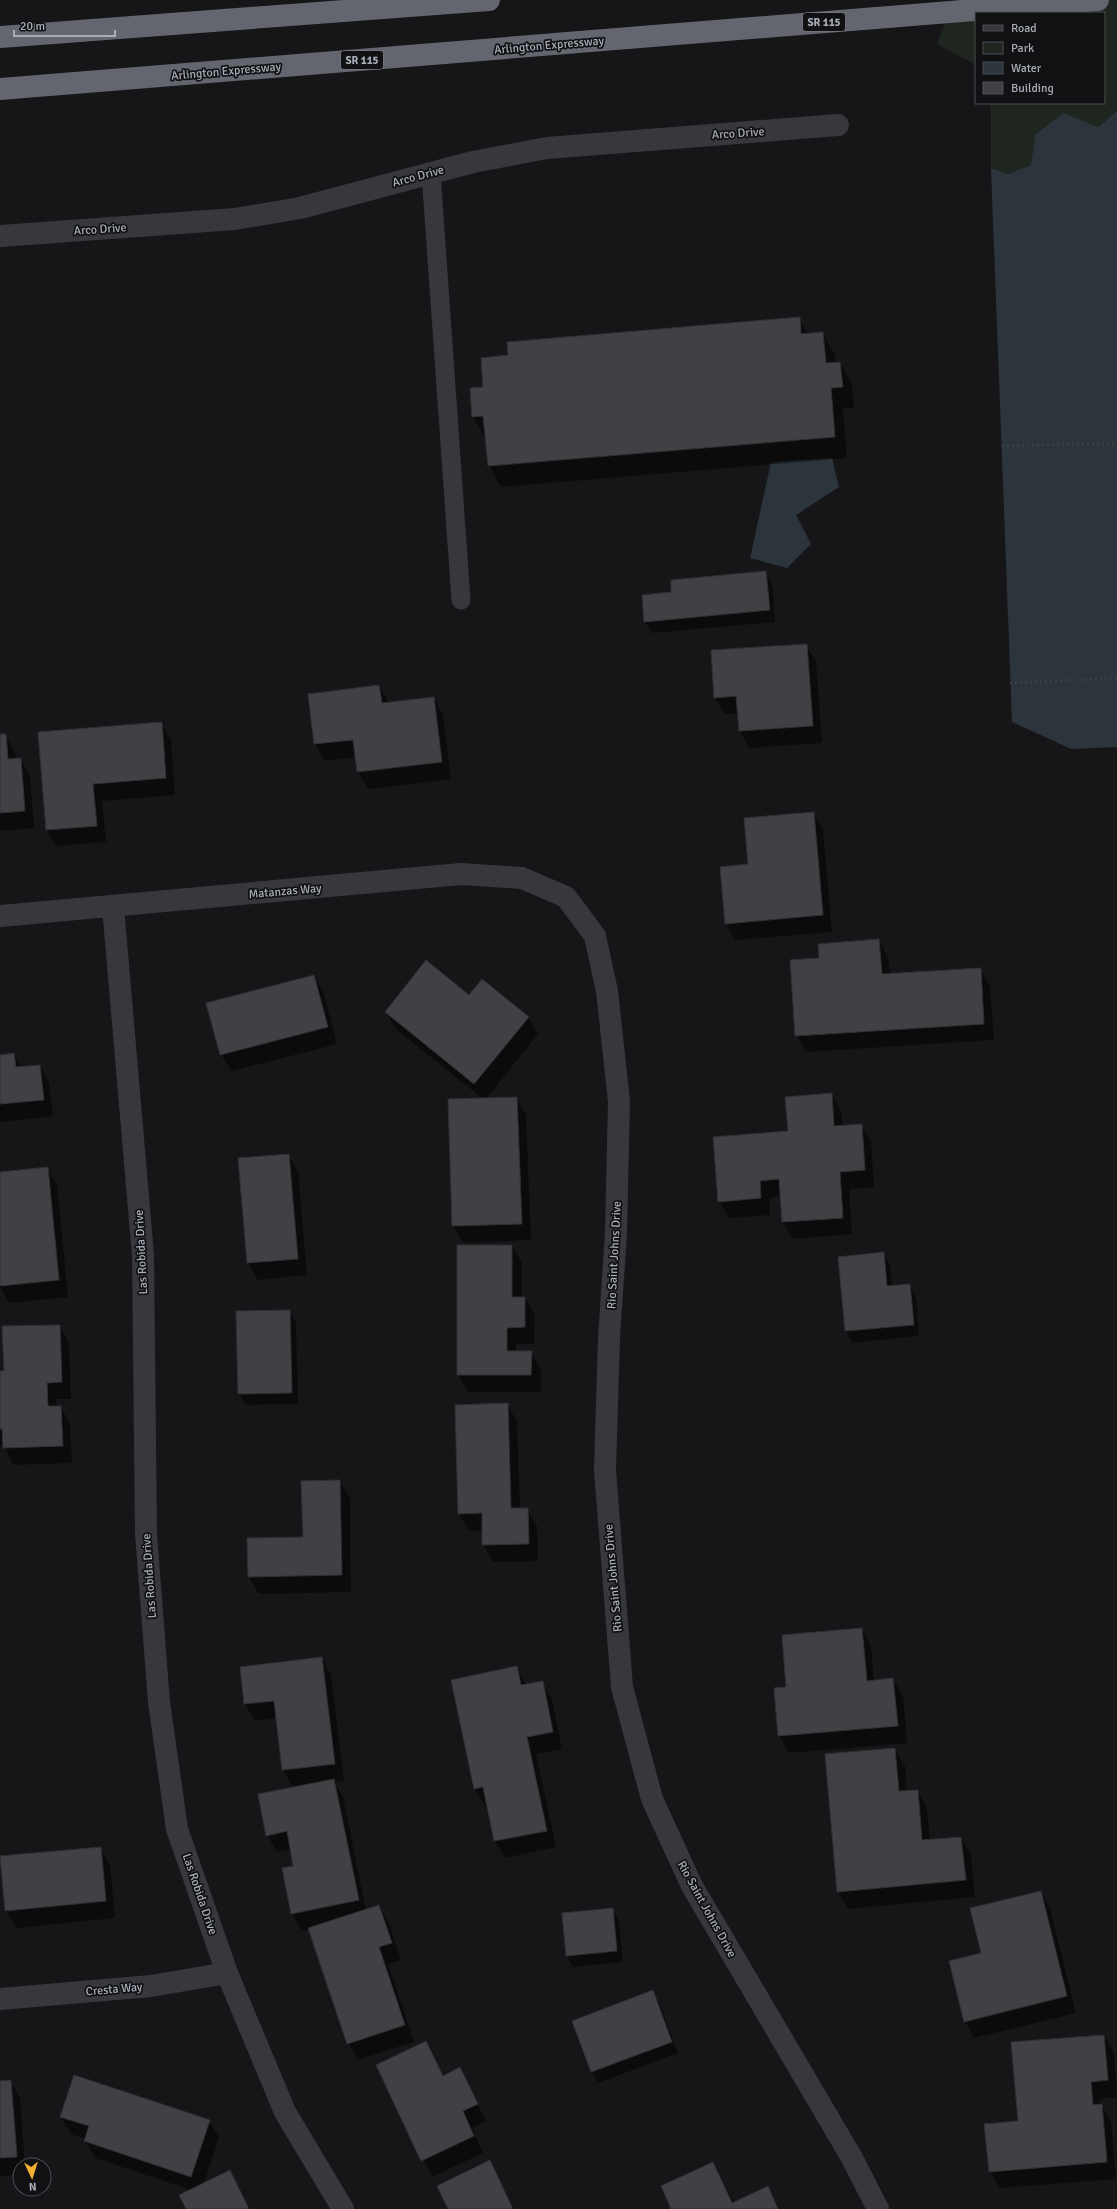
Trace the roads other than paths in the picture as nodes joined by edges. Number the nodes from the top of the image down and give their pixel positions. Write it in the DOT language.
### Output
graph roads {
  1 [pos="489,0"];
  2 [pos="1098,0"];
  3 [pos="0,37"];
  4 [pos="0,89"];
  5 [pos="838,125"];
  6 [pos="431,173"];
  7 [pos="0,236"];
  8 [pos="461,600"];
  9 [pos="566,897"];
  10 [pos="113,907"];
  11 [pos="0,916"];
  12 [pos="227,1972"];
  13 [pos="0,1999"];
  14 [pos="343,2209"];
  15 [pos="878,2209"];
  1 -- 3 [label="highway"];
  2 -- 4 [label="highway, Arlington Expressway / SR 115"];
  5 -- 6 [label="street, Arco Drive"];
  6 -- 7 [label="street, Arco Drive"];
  6 -- 8 [label="lane"];
  9 -- 10 [label="street, Matanzas Way"];
  9 -- 15 [label="street, Rio Saint Johns Drive"];
  10 -- 11 [label="street, Matanzas Way"];
  10 -- 12 [label="street, Las Robida Drive"];
  12 -- 13 [label="street, Cresta Way"];
  12 -- 14 [label="street, Las Robida Drive"];
}
